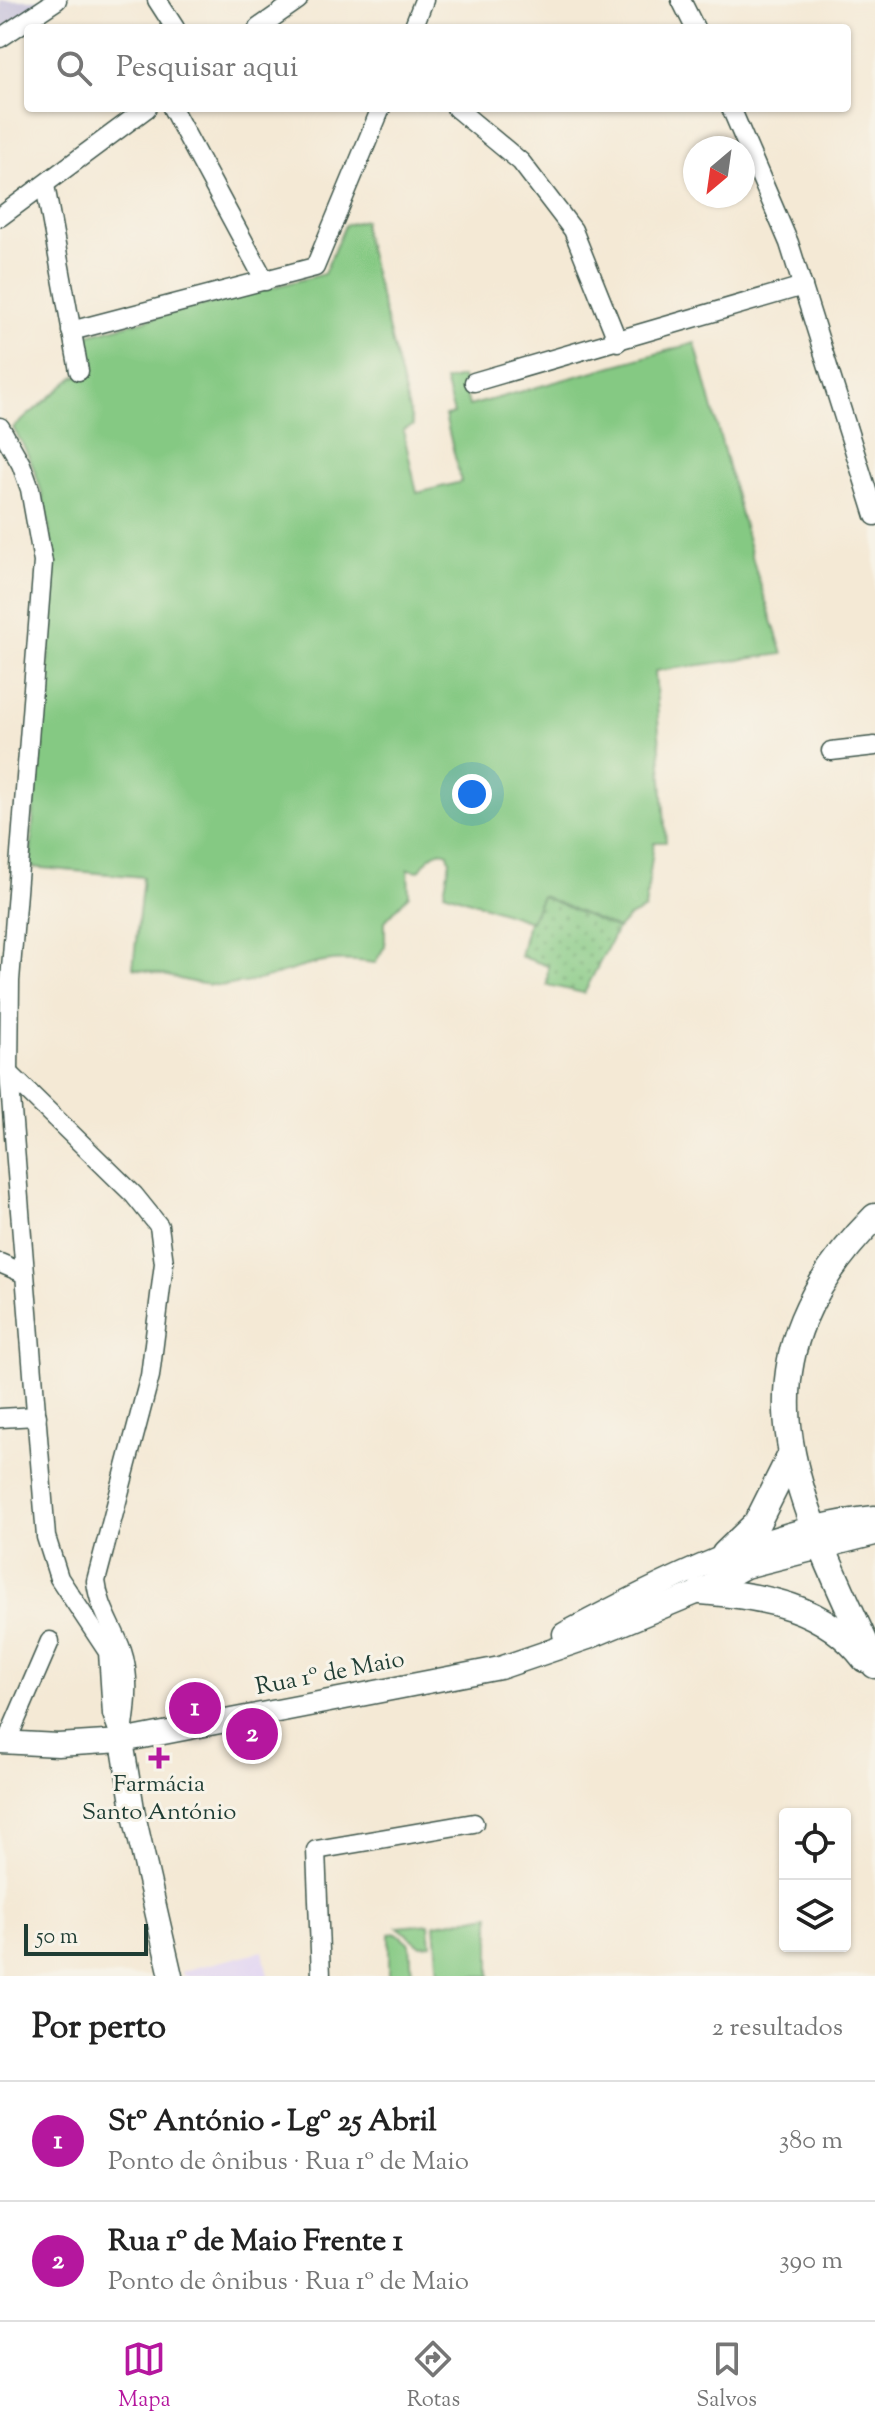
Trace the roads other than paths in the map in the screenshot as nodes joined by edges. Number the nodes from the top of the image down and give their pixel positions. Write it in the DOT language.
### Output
graph roads {
  1 [pos="57,0"];
  2 [pos="157,0"];
  3 [pos="298,0"];
  4 [pos="424,0"];
  5 [pos="681,0"];
  6 [pos="172,24"];
  7 [pos="264,24"];
  8 [pos="415,24"];
  9 [pos="693,24"];
  10 [pos="0,38"];
  11 [pos="142,112"];
  12 [pos="174,112"];
  13 [pos="379,112"];
  14 [pos="464,112"];
  15 [pos="733,112"];
  16 [pos="45,185"];
  17 [pos="0,217"];
  18 [pos="265,281"];
  19 [pos="803,286"];
  20 [pos="71,331"];
  21 [pos="618,342"];
  22 [pos="79,371"];
  23 [pos="474,382"];
  24 [pos="0,427"];
  25 [pos="875,516"];
  26 [pos="875,746"];
  27 [pos="831,751"];
  28 [pos="4,1074"];
  29 [pos="7,1157"];
  30 [pos="875,1217"];
  31 [pos="0,1263"];
  32 [pos="23,1273"];
  33 [pos="37,1416"];
  34 [pos="0,1418"];
  35 [pos="790,1457"];
  36 [pos="875,1517"];
  37 [pos="875,1534"];
  38 [pos="819,1536"];
  39 [pos="758,1544"];
  40 [pos="725,1554"];
  41 [pos="96,1581"];
  42 [pos="64,1586"];
  43 [pos="701,1591"];
  44 [pos="642,1615"];
  45 [pos="50,1641"];
  46 [pos="500,1668"];
  47 [pos="875,1668"];
  48 [pos="122,1741"];
  49 [pos="3,1742"];
  50 [pos="474,1823"];
  51 [pos="171,1976"];
  52 [pos="321,1976"];
  1 -- 10 [label="street"];
  2 -- 6 [label="street"];
  3 -- 7 [label="street"];
  4 -- 8 [label="street"];
  5 -- 9 [label="street"];
  11 -- 16 [label="street"];
  12 -- 18 [label="street"];
  13 -- 18 [label="street"];
  14 -- 21 [label="street"];
  15 -- 19 [label="street"];
  16 -- 17 [label="street"];
  16 -- 20 [label="street"];
  18 -- 20 [label="street"];
  19 -- 21 [label="street"];
  19 -- 25 [label="street"];
  20 -- 22 [label="street"];
  21 -- 23 [label="street"];
  24 -- 28 [label="street"];
  26 -- 27 [label="street"];
  28 -- 29 [label="street"];
  28 -- 41 [label="street"];
  29 -- 32 [label="street"];
  30 -- 35 [label="highway"];
  31 -- 32 [label="street"];
  32 -- 33 [label="street"];
  33 -- 34 [label="street"];
  33 -- 42 [label="street"];
  35 -- 38 [label="highway"];
  35 -- 40 [label="highway"];
  36 -- 38 [label="main road"];
  37 -- 38 [label="main road"];
  38 -- 39 [label="main road"];
  38 -- 43 [label="main road"];
  38 -- 47 [label="highway"];
  39 -- 40 [label="main road"];
  39 -- 44 [label="street"];
  40 -- 46 [label="main road"];
  41 -- 42 [label="street"];
  41 -- 48 [label="street"];
  42 -- 48 [label="street"];
  43 -- 44 [label="main road"];
  43 -- 47 [label="highway"];
  44 -- 46 [label="main road"];
  45 -- 49 [label="street"];
  46 -- 48 [label="main road, Rua 1º de Maio"];
  48 -- 49 [label="main road, Rua 1º de Maio"];
  48 -- 51 [label="main road"];
  50 -- 52 [label="street"];
}
